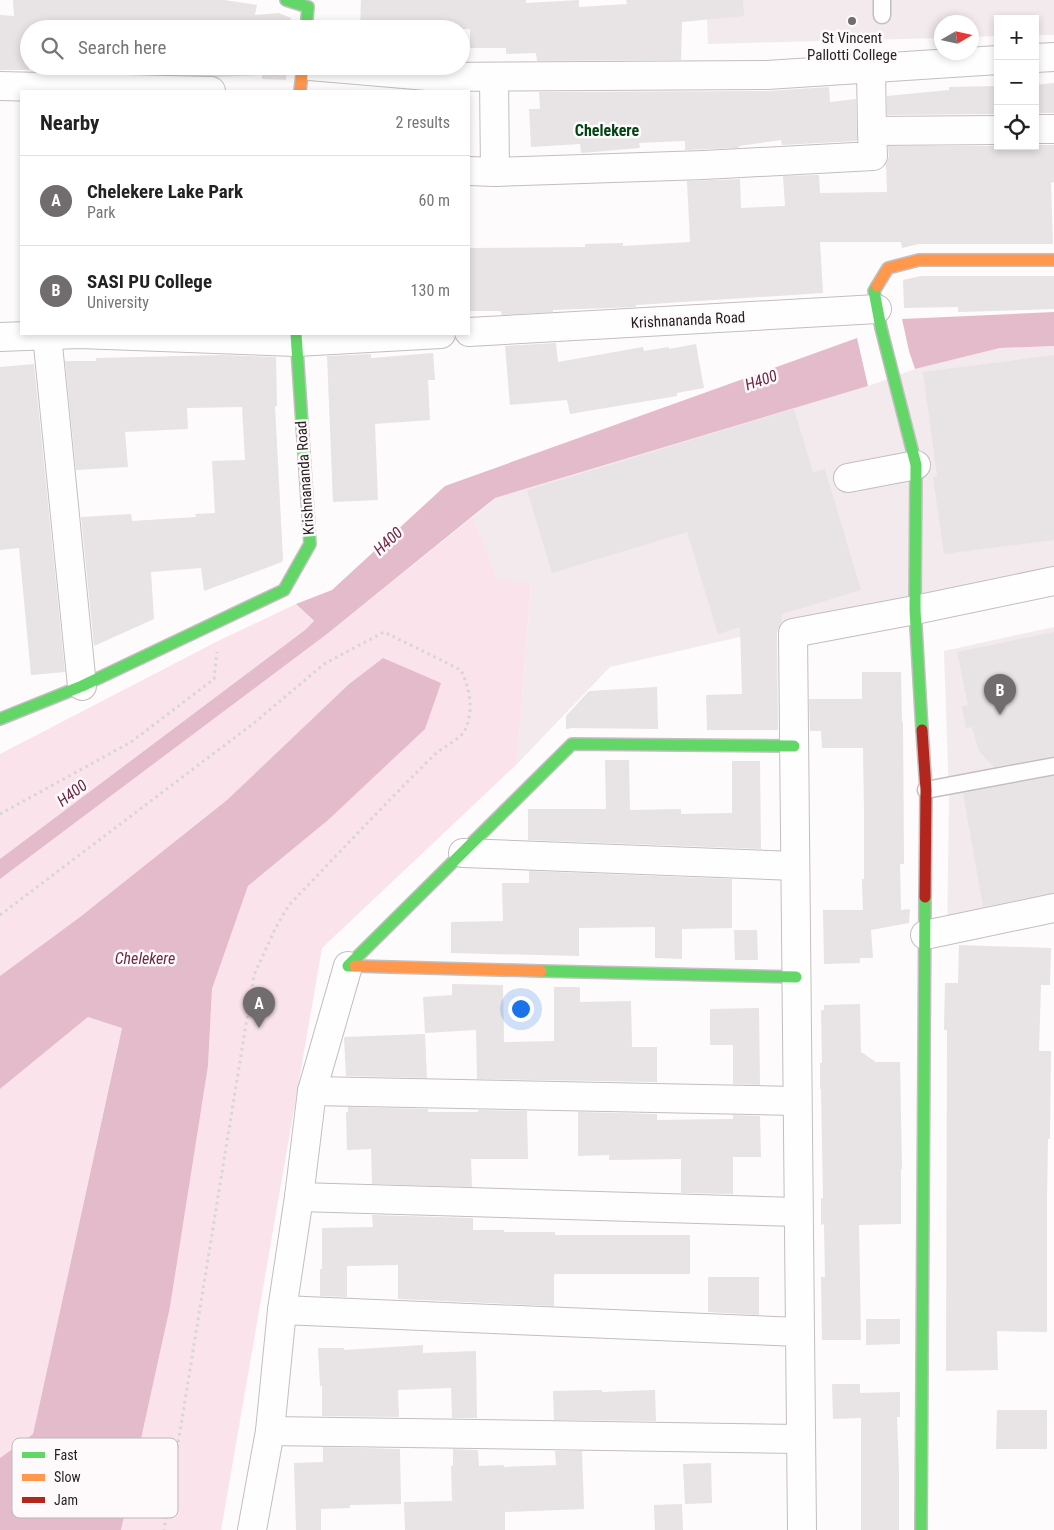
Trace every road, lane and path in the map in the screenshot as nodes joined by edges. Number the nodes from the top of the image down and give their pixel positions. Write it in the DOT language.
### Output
graph roads {
  1 [pos="1054,57"];
  2 [pos="1039,58"];
  3 [pos="994,60"];
  4 [pos="871,68"];
  5 [pos="302,75"];
  6 [pos="407,75"];
  7 [pos="494,77"];
  8 [pos="0,86"];
  9 [pos="169,90"];
  10 [pos="300,90"];
  11 [pos="1039,129"];
  12 [pos="1054,129"];
  13 [pos="994,130"];
  14 [pos="872,131"];
  15 [pos="482,172"];
  16 [pos="1054,260"];
  17 [pos="877,309"];
  18 [pos="470,332"];
  19 [pos="47,335"];
  20 [pos="133,335"];
  21 [pos="405,335"];
  22 [pos="0,338"];
  23 [pos="296,338"];
  24 [pos="916,465"];
  25 [pos="848,478"];
  26 [pos="1054,581"];
  27 [pos="915,610"];
  28 [pos="209,626"];
  29 [pos="82,686"];
  30 [pos="0,720"];
  31 [pos="794,746"];
  32 [pos="1054,766"];
  33 [pos="926,790"];
  34 [pos="0,814"];
  35 [pos="462,853"];
  36 [pos="795,866"];
  37 [pos="1054,908"];
  38 [pos="0,915"];
  39 [pos="925,934"];
  40 [pos="348,966"];
  41 [pos="796,977"];
  42 [pos="312,1091"];
  43 [pos="797,1101"];
  44 [pos="299,1197"];
  45 [pos="798,1212"];
  46 [pos="282,1310"];
  47 [pos="800,1332"];
  48 [pos="270,1431"];
  49 [pos="801,1439"];
  50 [pos="178,1444"];
  51 [pos="252,1530"];
  52 [pos="802,1530"];
  53 [pos="921,1530"];
  1 -- 2 [label="street"];
  3 -- 4 [label="street"];
  4 -- 7 [label="street"];
  4 -- 14 [label="street"];
  5 -- 10 [label="street"];
  6 -- 7 [label="street"];
  7 -- 15 [label="street"];
  8 -- 9 [label="street"];
  11 -- 12 [label="street"];
  13 -- 14 [label="street"];
  14 -- 15 [label="street"];
  16 -- 17 [label="street"];
  17 -- 18 [label="street, Krishnananda Road"];
  17 -- 24 [label="street"];
  19 -- 22 [label="street"];
  19 -- 29 [label="street"];
  20 -- 23 [label="street"];
  21 -- 23 [label="street"];
  23 -- 28 [label="street, Krishnananda Road"];
  24 -- 25 [label="street"];
  24 -- 27 [label="street"];
  26 -- 27 [label="street"];
  27 -- 31 [label="street"];
  27 -- 33 [label="street"];
  28 -- 29 [label="street, Krishnananda Road"];
  28 -- 34 [label="path"];
  29 -- 30 [label="street, Krishnananda Road"];
  31 -- 35 [label="street"];
  31 -- 36 [label="street"];
  32 -- 33 [label="lane"];
  33 -- 39 [label="street"];
  35 -- 36 [label="street"];
  35 -- 40 [label="street"];
  36 -- 41 [label="street"];
  37 -- 39 [label="street"];
  38 -- 50 [label="path"];
  39 -- 53 [label="street"];
  40 -- 41 [label="street"];
  40 -- 42 [label="street"];
  41 -- 43 [label="street"];
  42 -- 43 [label="street"];
  42 -- 44 [label="street"];
  43 -- 45 [label="street"];
  44 -- 45 [label="street"];
  44 -- 46 [label="street"];
  45 -- 47 [label="street"];
  46 -- 47 [label="street"];
  46 -- 48 [label="street"];
  47 -- 49 [label="street"];
  48 -- 49 [label="street"];
  48 -- 51 [label="street"];
  49 -- 52 [label="street"];
}
